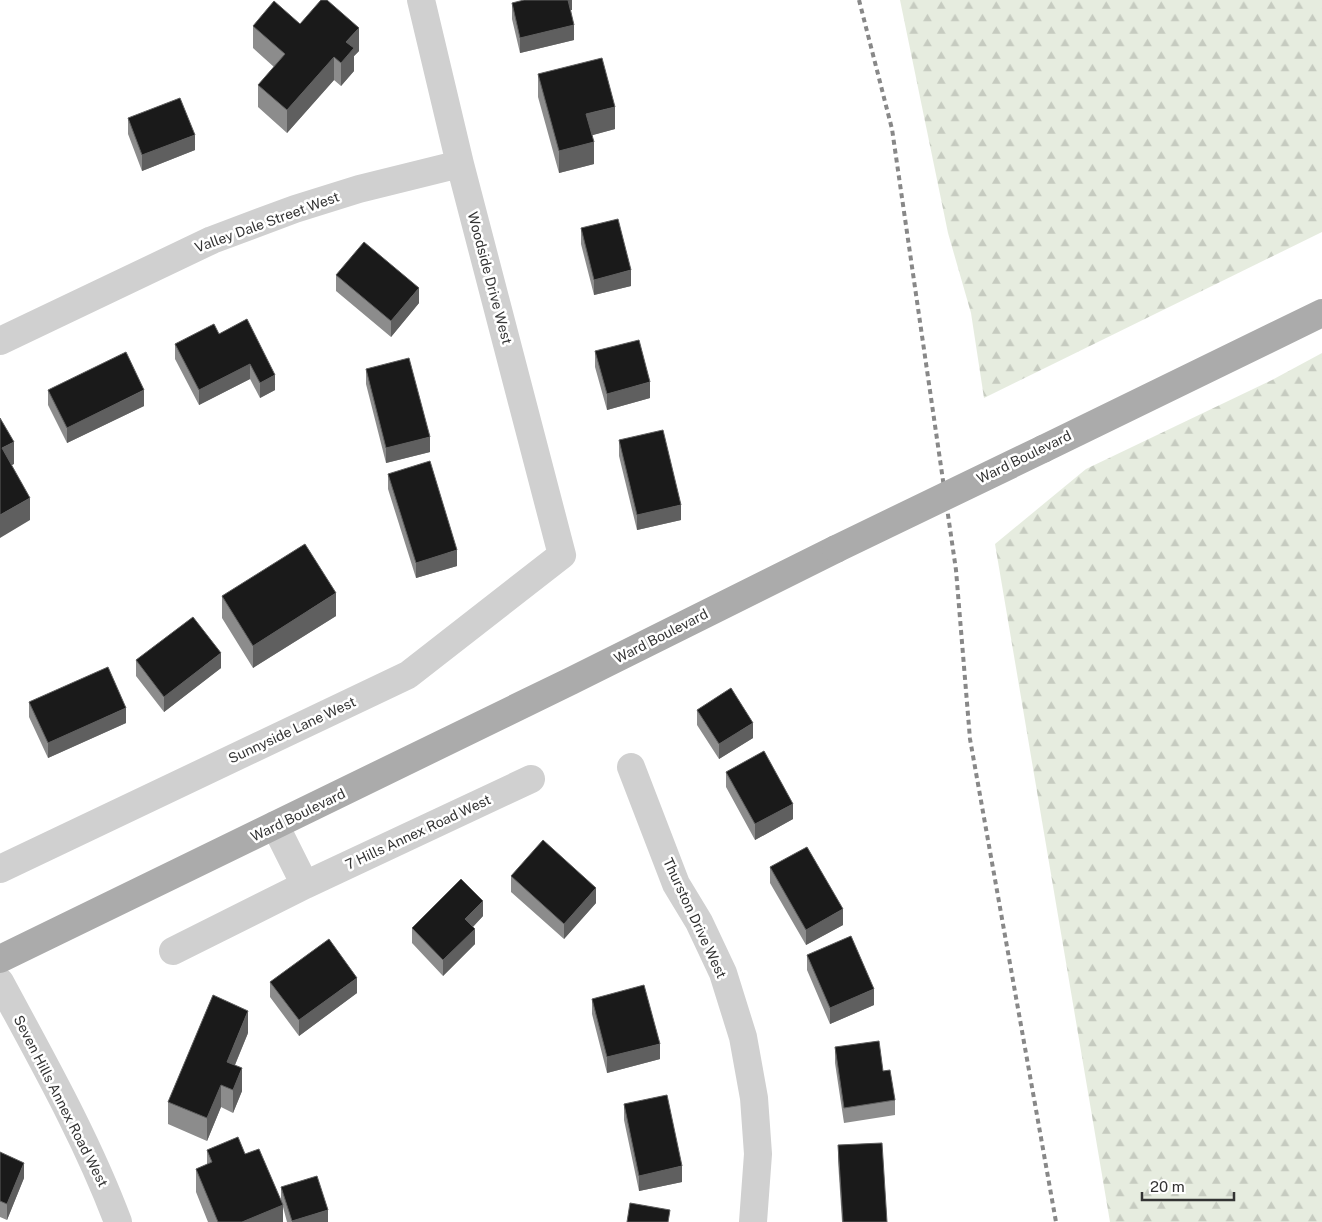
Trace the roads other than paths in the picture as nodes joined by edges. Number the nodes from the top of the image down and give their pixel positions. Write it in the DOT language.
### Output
graph roads {
  1 [pos="422,0"];
  2 [pos="460,164"];
  3 [pos="1322,313"];
  4 [pos="0,341"];
  5 [pos="562,555"];
  6 [pos="631,767"];
  7 [pos="531,779"];
  8 [pos="275,826"];
  9 [pos="0,869"];
  10 [pos="305,885"];
  11 [pos="173,951"];
  12 [pos="0,959"];
  13 [pos="0,982"];
  14 [pos="118,1222"];
  15 [pos="753,1222"];
  1 -- 2 [label="street, Woodside Drive West"];
  2 -- 4 [label="street, Valley Dale Street West"];
  2 -- 5 [label="street, Woodside Drive West"];
  3 -- 8 [label="main road, Ward Boulevard, bridge"];
  5 -- 9 [label="street, Sunnyside Lane West"];
  6 -- 15 [label="street, Thurston Drive West"];
  7 -- 10 [label="street, 7 Hills Annex Road West"];
  8 -- 10 [label="street"];
  8 -- 12 [label="main road, Ward Boulevard"];
  10 -- 11 [label="street, 7 Hills Annex Road West"];
  13 -- 14 [label="street, Seven Hills Annex Road West"];
}
